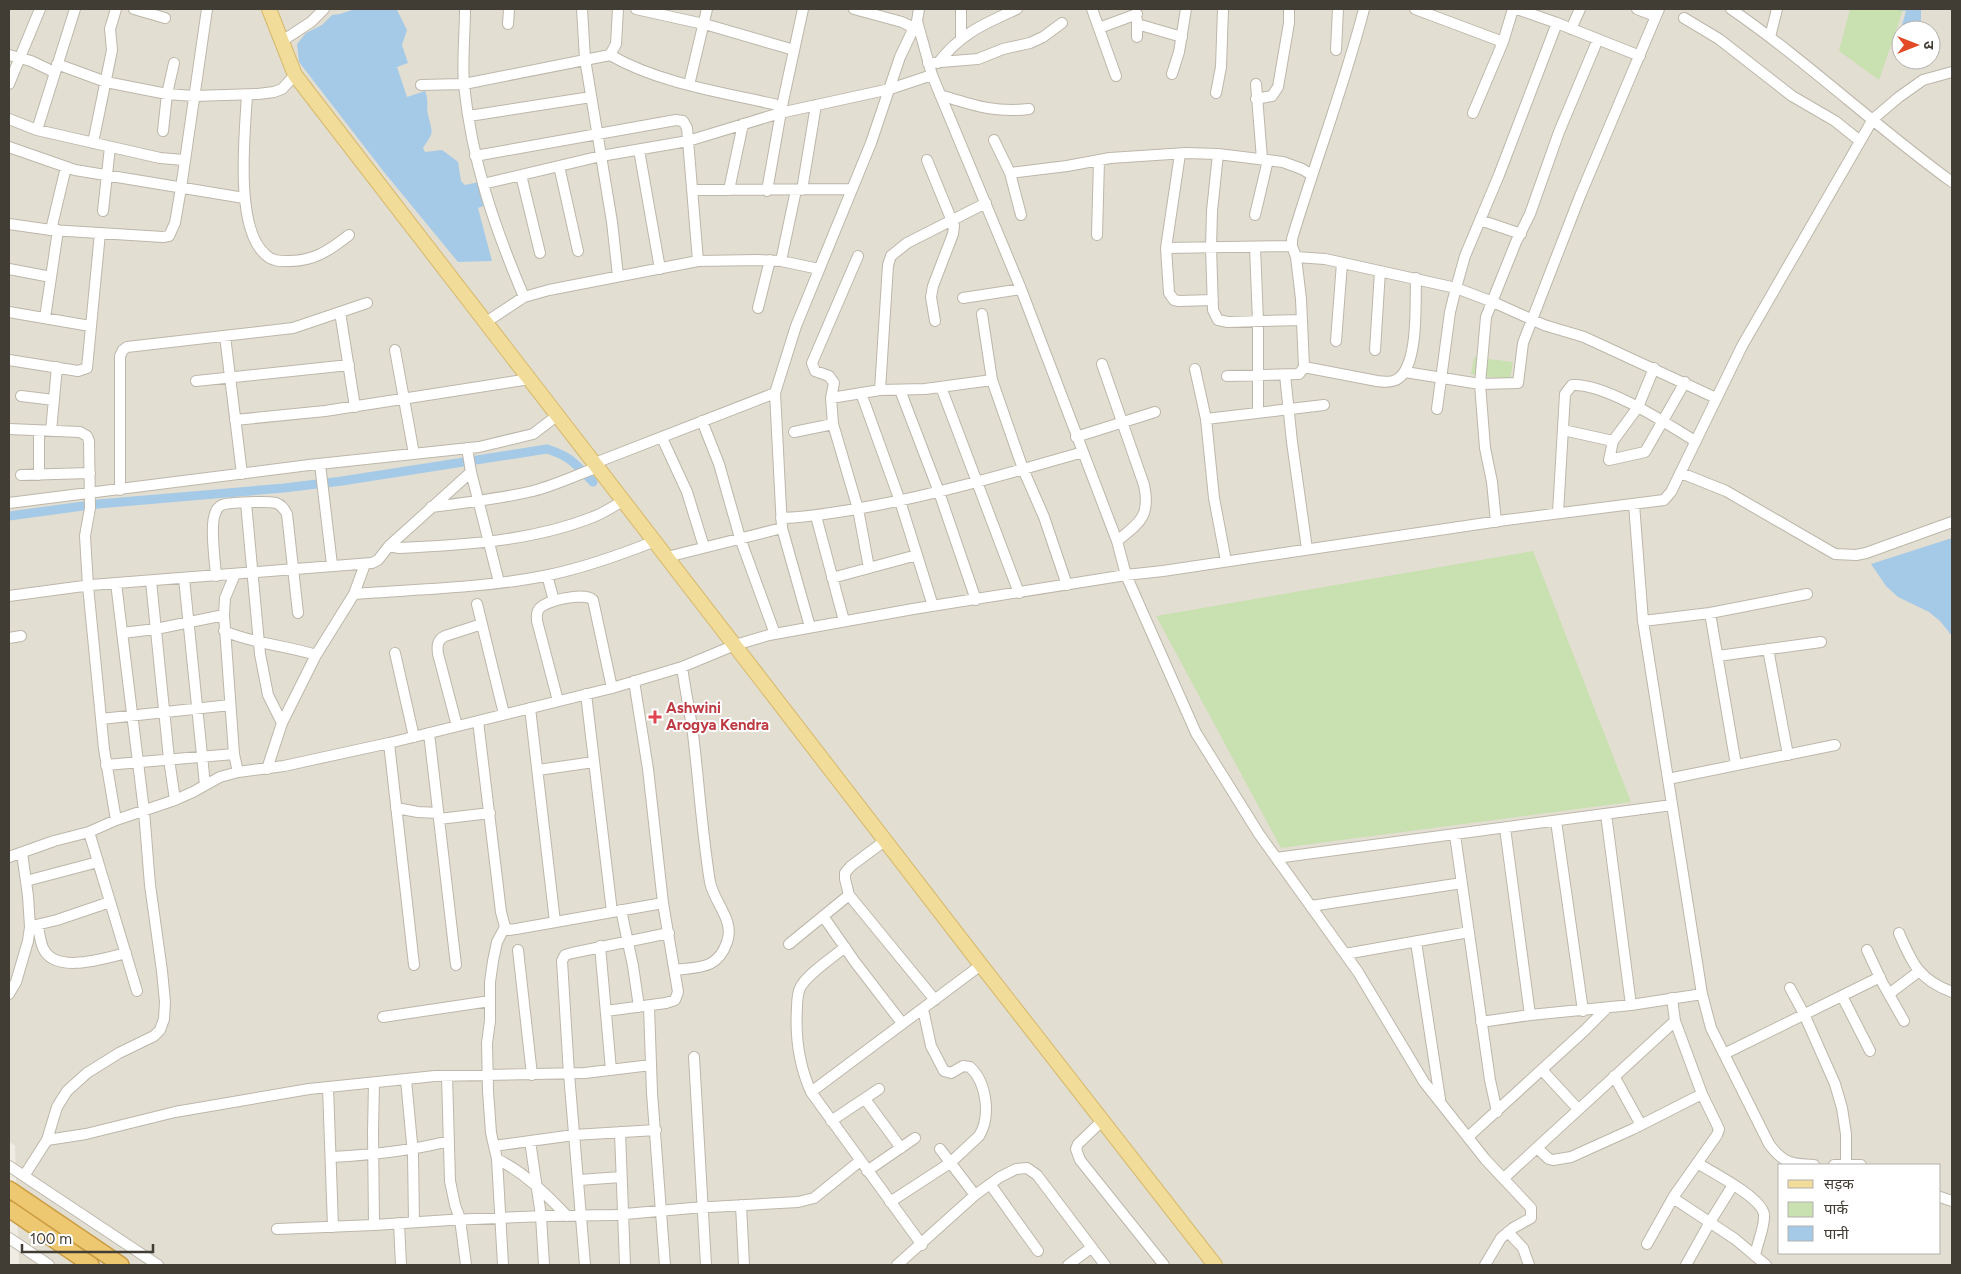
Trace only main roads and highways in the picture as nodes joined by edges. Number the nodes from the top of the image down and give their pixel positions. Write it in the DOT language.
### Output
graph roads {
  1 [pos="269,9"];
  2 [pos="9,1189"];
  3 [pos="9,1209"];
  4 [pos="91,1265"];
  5 [pos="122,1265"];
  6 [pos="1215,1265"];
  1 -- 6 [label="main road"];
  2 -- 5 [label="highway"];
  3 -- 4 [label="highway"];
}
